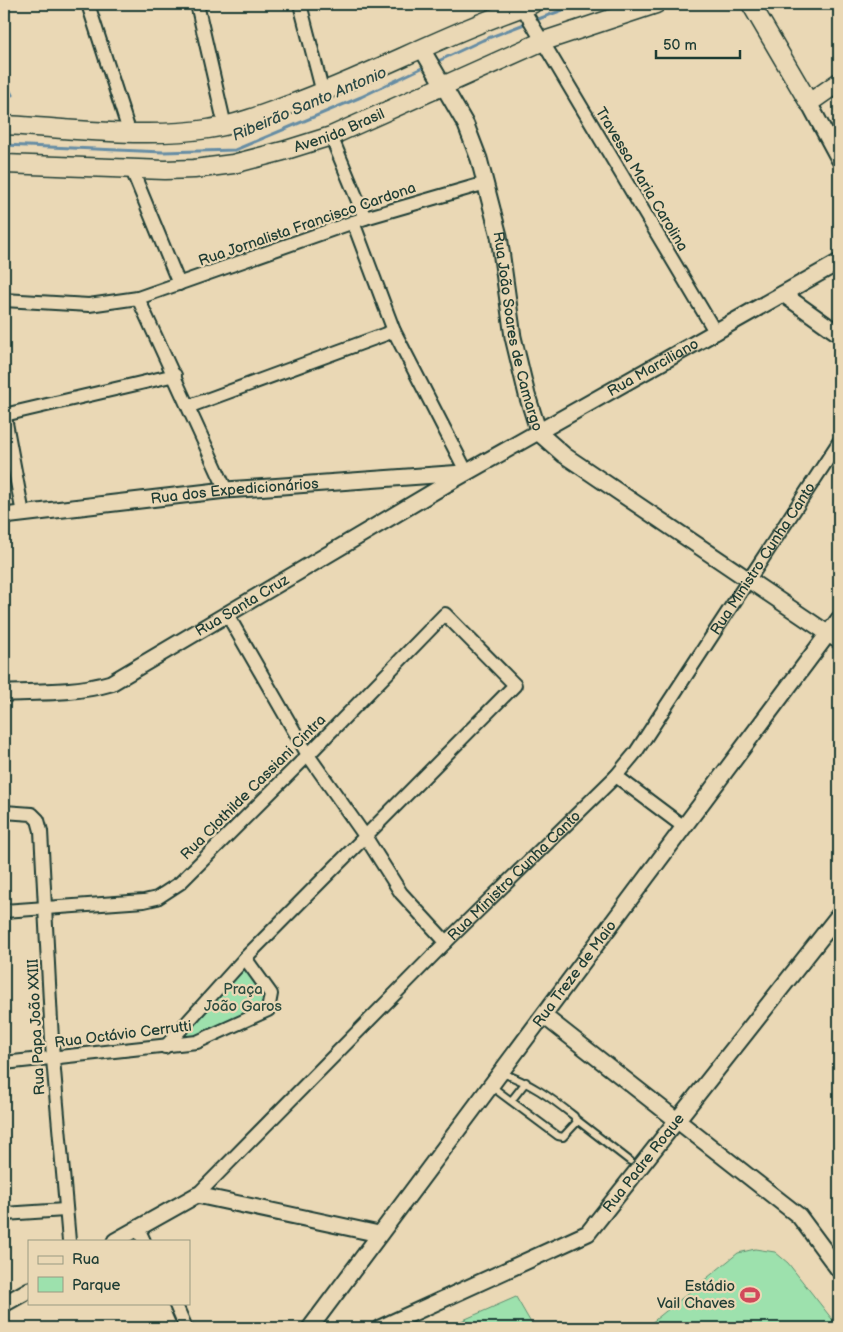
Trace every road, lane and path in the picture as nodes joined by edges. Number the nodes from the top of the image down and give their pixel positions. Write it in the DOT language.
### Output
graph roads {
  1 [pos="88,4"];
  2 [pos="197,4"];
  3 [pos="300,4"];
  4 [pos="656,4"];
  5 [pos="752,4"];
  6 [pos="527,9"];
  7 [pos="538,36"];
  8 [pos="424,53"];
  9 [pos="440,80"];
  10 [pos="839,82"];
  11 [pos="323,93"];
  12 [pos="809,103"];
  13 [pos="4,125"];
  14 [pos="225,126"];
  15 [pos="129,132"];
  16 [pos="331,136"];
  17 [pos="839,159"];
  18 [pos="4,164"];
  19 [pos="132,170"];
  20 [pos="486,183"];
  21 [pos="359,220"];
  22 [pos="839,262"];
  23 [pos="179,284"];
  24 [pos="783,294"];
  25 [pos="138,298"];
  26 [pos="4,300"];
  27 [pos="394,331"];
  28 [pos="716,333"];
  29 [pos="839,334"];
  30 [pos="175,375"];
  31 [pos="190,406"];
  32 [pos="4,414"];
  33 [pos="539,433"];
  34 [pos="839,442"];
  35 [pos="467,473"];
  36 [pos="226,490"];
  37 [pos="23,514"];
  38 [pos="4,516"];
  39 [pos="750,581"];
  40 [pos="227,614"];
  41 [pos="839,619"];
  42 [pos="834,637"];
  43 [pos="4,694"];
  44 [pos="308,756"];
  45 [pos="616,776"];
  46 [pos="4,812"];
  47 [pos="684,827"];
  48 [pos="365,836"];
  49 [pos="46,908"];
  50 [pos="4,911"];
  51 [pos="839,914"];
  52 [pos="446,942"];
  53 [pos="245,958"];
  54 [pos="544,1016"];
  55 [pos="165,1047"];
  56 [pos="53,1059"];
  57 [pos="4,1062"];
  58 [pos="501,1073"];
  59 [pos="526,1082"];
  60 [pos="491,1086"];
  61 [pos="511,1101"];
  62 [pos="577,1120"];
  63 [pos="676,1121"];
  64 [pos="630,1161"];
  65 [pos="198,1195"];
  66 [pos="65,1210"];
  67 [pos="4,1214"];
  68 [pos="141,1234"];
  69 [pos="380,1234"];
  70 [pos="69,1240"];
  71 [pos="120,1240"];
  72 [pos="839,1270"];
  73 [pos="28,1291"];
  74 [pos="4,1304"];
  75 [pos="175,1304"];
  76 [pos="186,1328"];
  77 [pos="310,1328"];
  78 [pos="380,1328"];
  1 -- 15 [label="street"];
  2 -- 14 [label="street"];
  3 -- 11 [label="street"];
  4 -- 7 [label="main road, Avenida Brasil"];
  5 -- 12 [label="main road"];
  6 -- 7 [label="street, Travessa Maria Carolina"];
  6 -- 8 [label="main road"];
  7 -- 9 [label="main road, Avenida Brasil"];
  7 -- 28 [label="street, Travessa Maria Carolina"];
  8 -- 9 [label="street, Rua João Soares de Camargo"];
  8 -- 11 [label="main road"];
  9 -- 16 [label="main road, Avenida Brasil"];
  9 -- 20 [label="street, Rua João Soares de Camargo"];
  10 -- 12 [label="main road"];
  11 -- 14 [label="main road"];
  12 -- 17 [label="street"];
  13 -- 15 [label="main road"];
  14 -- 15 [label="main road"];
  16 -- 19 [label="main road, Avenida Brasil"];
  16 -- 21 [label="street"];
  18 -- 19 [label="main road, Avenida Brasil"];
  19 -- 23 [label="street"];
  20 -- 21 [label="street, Rua Jornalista Francisco Cardona"];
  20 -- 33 [label="street, Rua João Soares de Camargo"];
  21 -- 23 [label="street, Rua Jornalista Francisco Cardona"];
  21 -- 27 [label="street"];
  22 -- 24 [label="street, Rua Marciliano"];
  23 -- 25 [label="street, Rua Jornalista Francisco Cardona"];
  24 -- 28 [label="street, Rua Marciliano"];
  24 -- 29 [label="street"];
  25 -- 26 [label="street, Rua Jornalista Francisco Cardona"];
  25 -- 30 [label="street"];
  27 -- 31 [label="street"];
  27 -- 35 [label="street"];
  28 -- 33 [label="street, Rua Marciliano"];
  30 -- 31 [label="street"];
  30 -- 32 [label="street"];
  31 -- 36 [label="street"];
  32 -- 37 [label="street"];
  33 -- 35 [label="street, Rua Marciliano"];
  33 -- 39 [label="street, Rua João Soares de Camargo"];
  34 -- 39 [label="street, Rua Ministro Cunha Canto"];
  35 -- 36 [label="street, Rua dos Expedicionários"];
  35 -- 40 [label="street, Rua Santa Cruz"];
  36 -- 37 [label="street, Rua dos Expedicionários"];
  37 -- 38 [label="street, Rua dos Expedicionários"];
  39 -- 42 [label="street, Rua João Soares de Camargo"];
  39 -- 45 [label="street, Rua Ministro Cunha Canto"];
  40 -- 43 [label="street, Rua Santa Cruz"];
  40 -- 44 [label="street"];
  41 -- 42 [label="street, Rua Treze de Maio"];
  42 -- 47 [label="street, Rua Treze de Maio"];
  44 -- 48 [label="street"];
  44 -- 48 [label="street, Rua Clothilde Cassiani Cintra"];
  44 -- 49 [label="street, Rua Clothilde Cassiani Cintra"];
  45 -- 47 [label="street"];
  45 -- 52 [label="street, Rua Ministro Cunha Canto"];
  46 -- 49 [label="street, Rua Papa João XXIII"];
  47 -- 54 [label="street, Rua Treze de Maio"];
  48 -- 52 [label="street"];
  48 -- 53 [label="street"];
  49 -- 50 [label="street, Rua Clothilde Cassiani Cintra"];
  49 -- 56 [label="street, Rua Papa João XXIII"];
  51 -- 63 [label="street, Rua Padre Roque"];
  52 -- 65 [label="street, Rua Ministro Cunha Canto"];
  53 -- 55 [label="street"];
  53 -- 55 [label="street, Rua Octávio Cerrutti"];
  54 -- 58 [label="street, Rua Treze de Maio"];
  54 -- 63 [label="street"];
  55 -- 56 [label="street, Rua Octávio Cerrutti"];
  56 -- 57 [label="street, Rua Octávio Cerrutti"];
  56 -- 66 [label="street, Rua Papa João XXIII"];
  58 -- 59 [label="lane"];
  58 -- 60 [label="street, Rua Treze de Maio"];
  59 -- 61 [label="lane"];
  59 -- 62 [label="lane"];
  60 -- 61 [label="lane"];
  60 -- 69 [label="street, Rua Treze de Maio"];
  61 -- 62 [label="lane"];
  62 -- 64 [label="lane"];
  63 -- 72 [label="street"];
  63 -- 78 [label="street, Rua Padre Roque"];
  65 -- 68 [label="street, Rua Ministro Cunha Canto"];
  65 -- 69 [label="street"];
  66 -- 67 [label="street"];
  66 -- 70 [label="street, Rua Papa João XXIII"];
  68 -- 71 [label="street, Rua Ministro Cunha Canto"];
  69 -- 77 [label="street, Rua Treze de Maio"];
  73 -- 74 [label="street"];
  75 -- 76 [label="street"];
}
